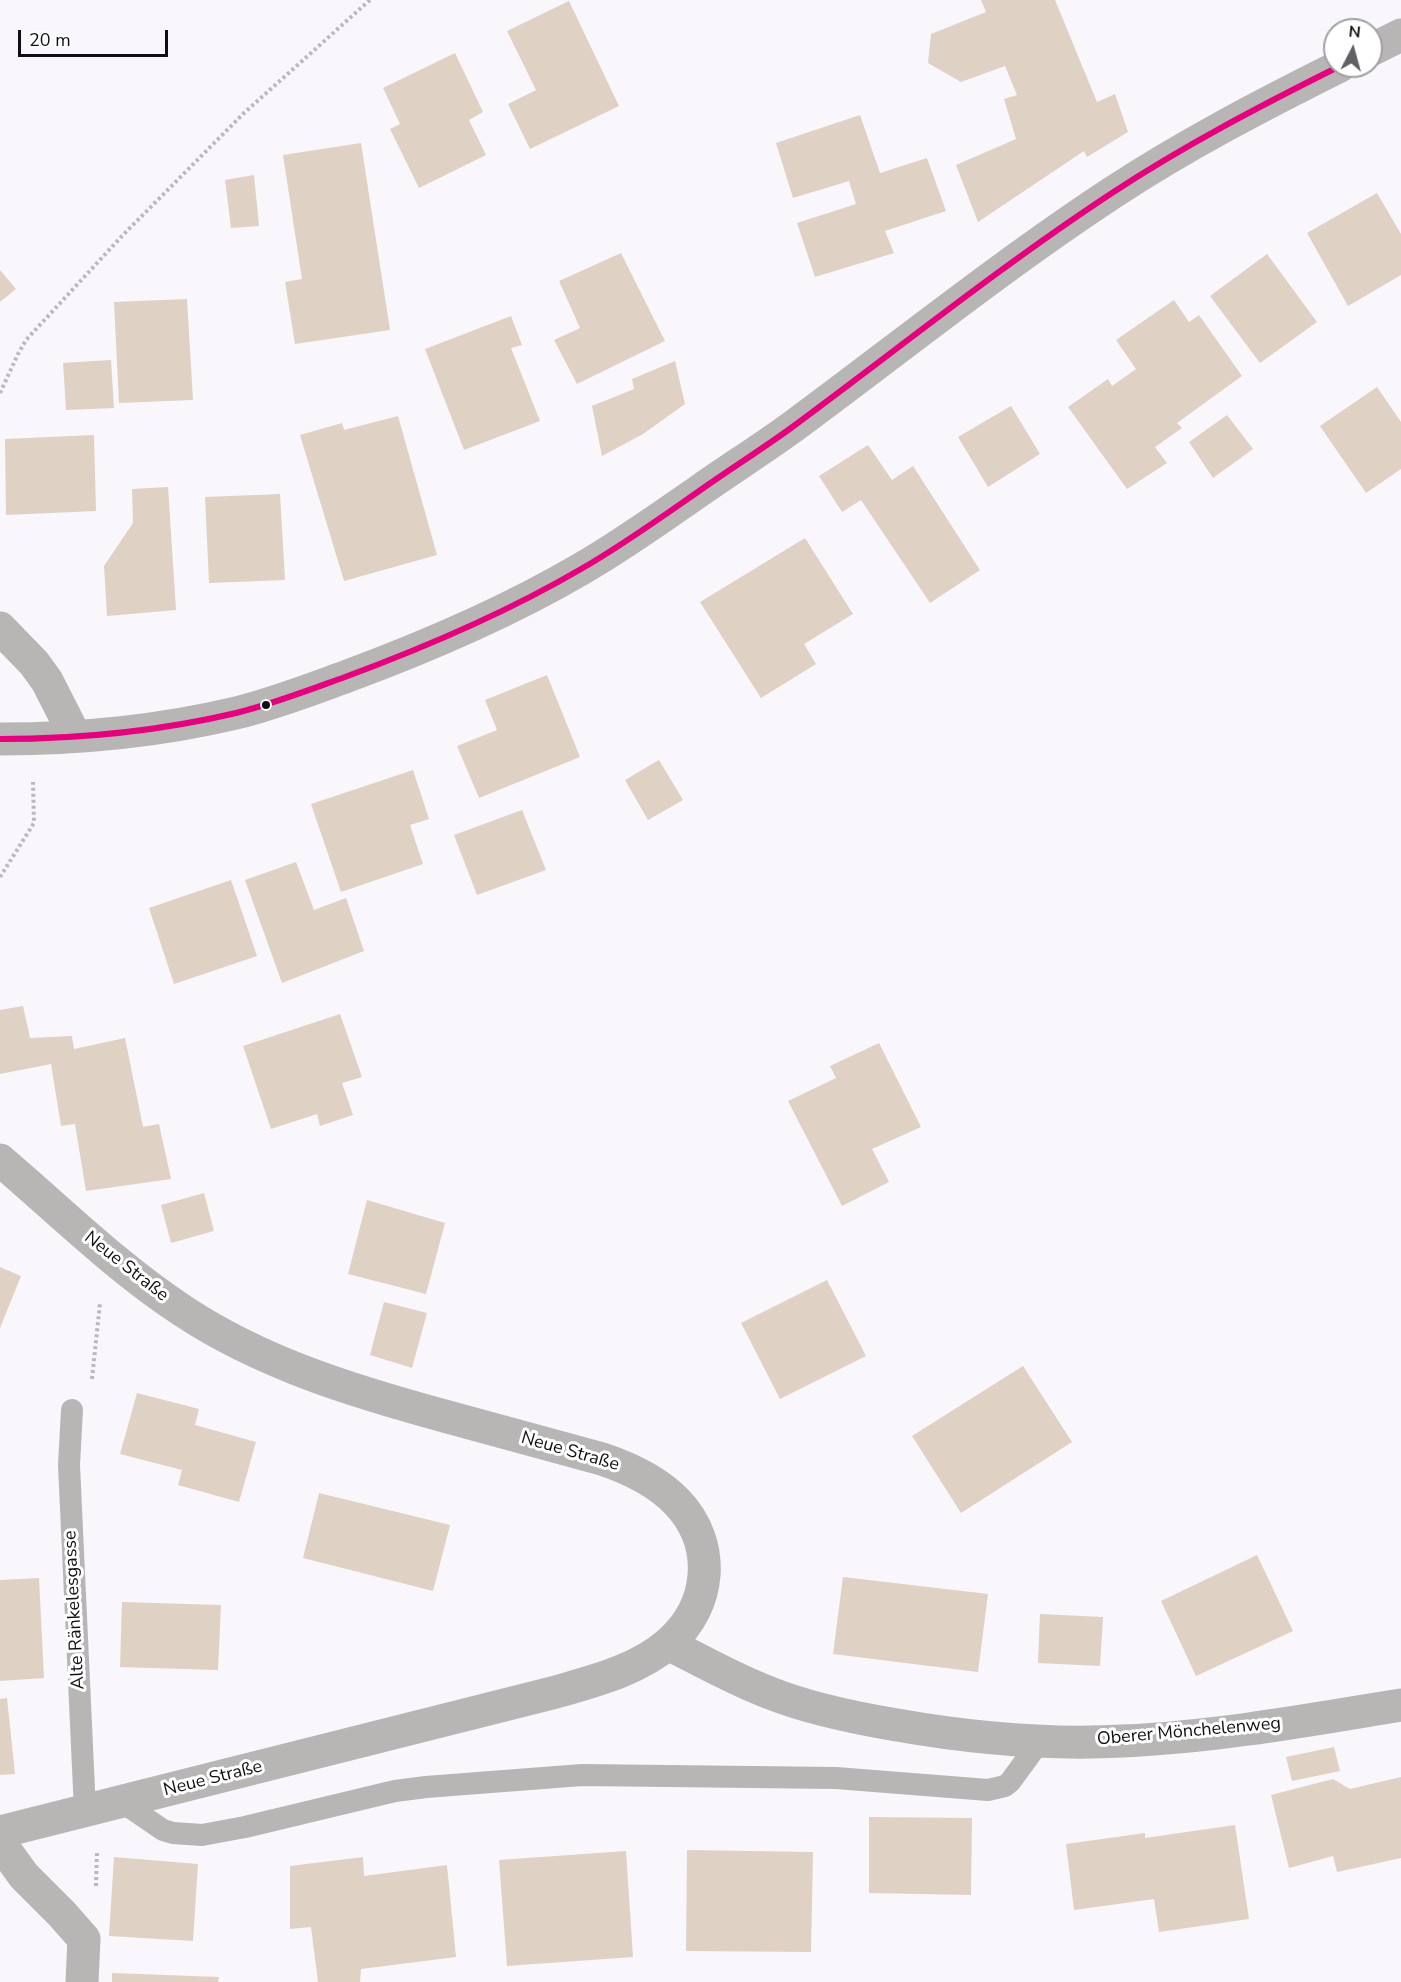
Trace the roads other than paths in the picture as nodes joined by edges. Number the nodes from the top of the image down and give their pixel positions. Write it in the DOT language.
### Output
graph roads {
  1 [pos="1401,35"];
  2 [pos="1383,44"];
  3 [pos="1323,75"];
  4 [pos="0,628"];
  5 [pos="75,736"];
  6 [pos="15,739"];
  7 [pos="3,1166"];
  8 [pos="72,1410"];
  9 [pos="668,1644"];
  10 [pos="1401,1705"];
  11 [pos="1040,1741"];
  12 [pos="122,1802"];
  13 [pos="85,1811"];
  14 [pos="0,1832"];
  15 [pos="0,1843"];
  16 [pos="82,1982"];
  1 -- 2 [label="street"];
  3 -- 5 [label="street"];
  4 -- 5 [label="street"];
  5 -- 6 [label="street"];
  7 -- 9 [label="street, Neue Straße"];
  8 -- 13 [label="lane, Alte Ränkelesgasse"];
  9 -- 11 [label="street, Oberer Mönchelenweg"];
  9 -- 12 [label="street, Neue Straße"];
  10 -- 11 [label="street, Oberer Mönchelenweg"];
  11 -- 12 [label="lane"];
  12 -- 13 [label="street, Neue Straße"];
  13 -- 14 [label="street, Neue Straße"];
  15 -- 16 [label="street"];
}
